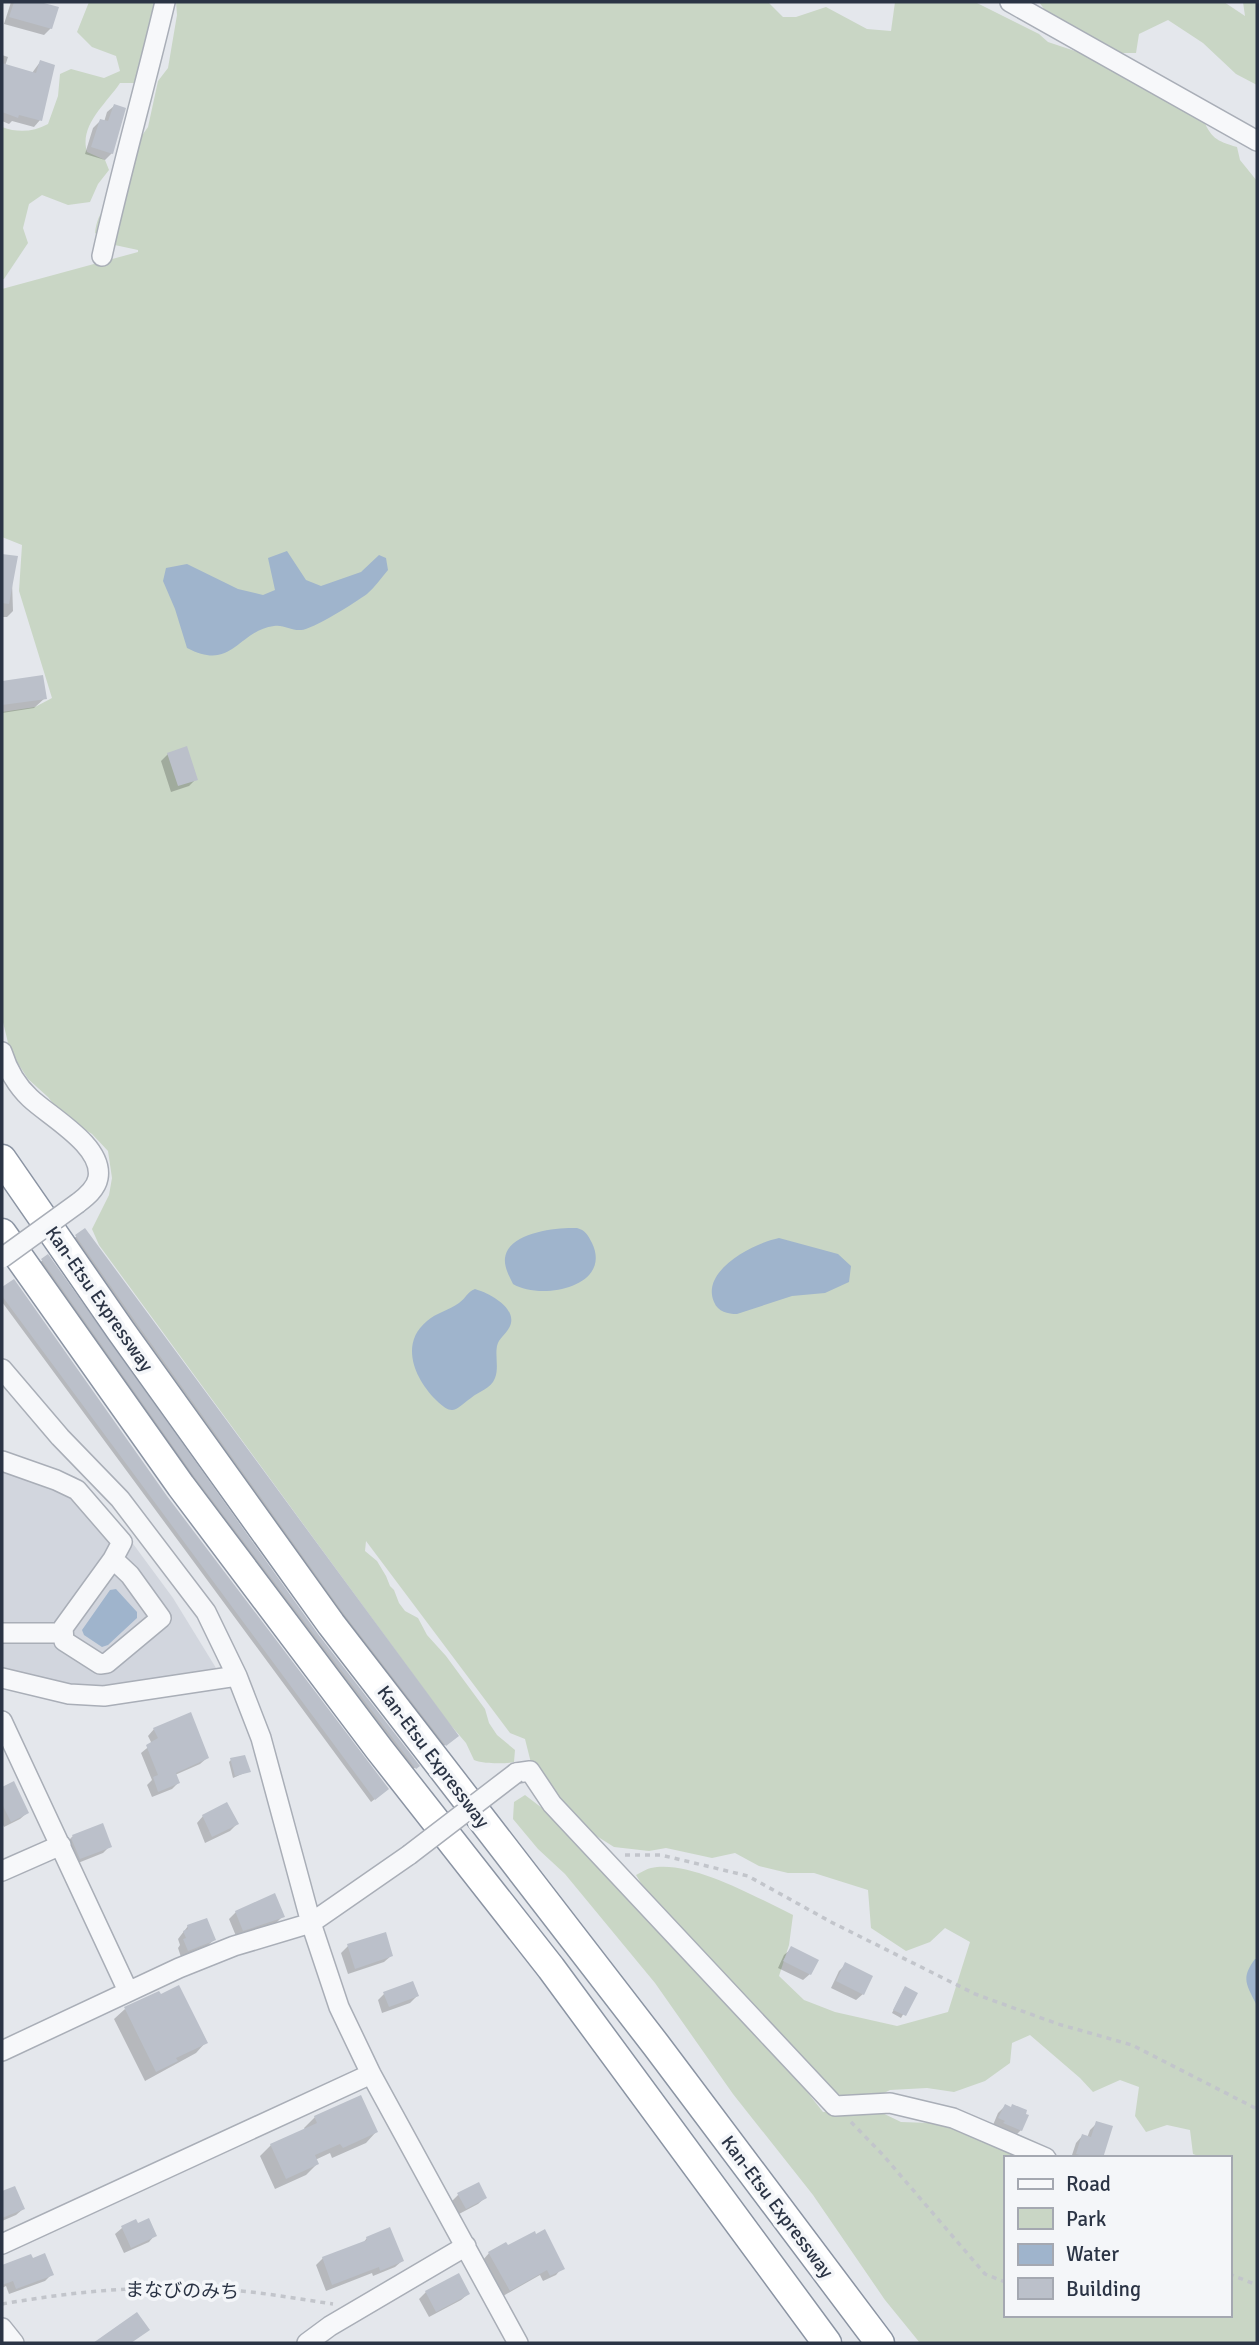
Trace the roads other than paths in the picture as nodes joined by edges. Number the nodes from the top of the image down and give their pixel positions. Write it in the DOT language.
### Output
graph roads {
  1 [pos="165,2"];
  2 [pos="1010,2"];
  3 [pos="1257,141"];
  4 [pos="102,256"];
  5 [pos="2,1052"];
  6 [pos="2,1159"];
  7 [pos="2,1233"];
  8 [pos="2,1258"];
  9 [pos="2,1369"];
  10 [pos="2,1461"];
  11 [pos="113,1559"];
  12 [pos="2,1633"];
  13 [pos="63,1633"];
  14 [pos="237,1676"];
  15 [pos="2,1678"];
  16 [pos="2,1721"];
  17 [pos="61,1845"];
  18 [pos="2,1871"];
  19 [pos="311,1923"];
  20 [pos="128,1992"];
  21 [pos="2,2051"];
  22 [pos="371,2074"];
  23 [pos="1042,2156"];
  24 [pos="2,2244"];
  25 [pos="466,2246"];
  26 [pos="2,2328"];
  27 [pos="14,2343"];
  28 [pos="307,2343"];
  29 [pos="518,2343"];
  30 [pos="827,2343"];
  31 [pos="880,2343"];
  1 -- 4 [label="street"];
  2 -- 3 [label="street"];
  5 -- 8 [label="street, bridge"];
  6 -- 31 [label="highway, Kan-Etsu Expressway"];
  7 -- 30 [label="highway, Kan-Etsu Expressway"];
  9 -- 14 [label="street"];
  10 -- 11 [label="street"];
  11 -- 13 [label="street"];
  11 -- 13 [label="street"];
  12 -- 13 [label="street"];
  14 -- 15 [label="street"];
  14 -- 19 [label="street"];
  16 -- 17 [label="street"];
  17 -- 18 [label="street"];
  17 -- 20 [label="street"];
  19 -- 20 [label="street"];
  19 -- 22 [label="street"];
  19 -- 23 [label="street, bridge"];
  20 -- 21 [label="street"];
  22 -- 24 [label="street"];
  22 -- 25 [label="street"];
  25 -- 28 [label="street"];
  25 -- 29 [label="street"];
  26 -- 27 [label="street"];
}
